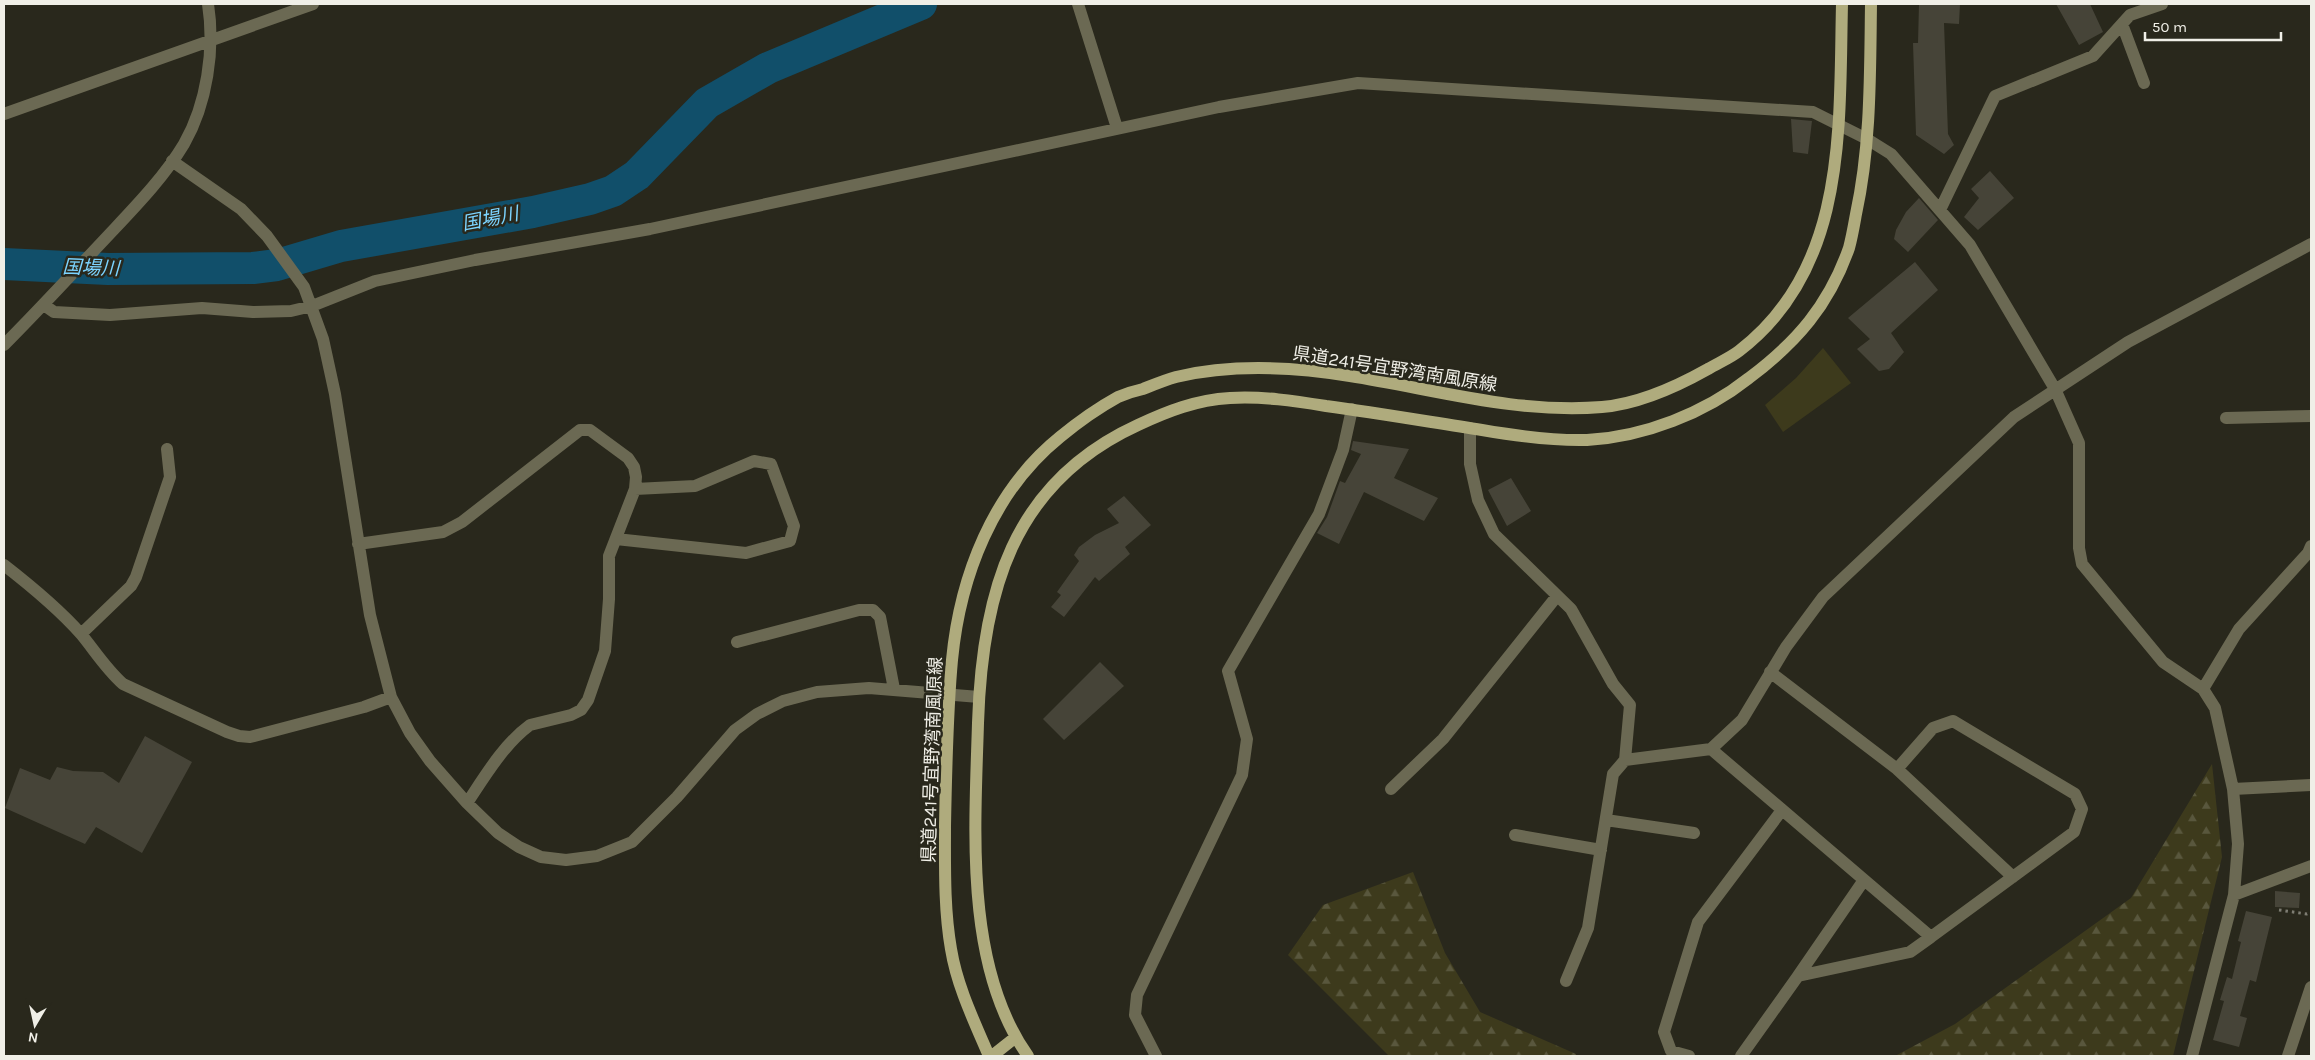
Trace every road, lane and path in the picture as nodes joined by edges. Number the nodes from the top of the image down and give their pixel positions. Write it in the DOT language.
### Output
graph roads {
  1 [pos="208,4"];
  2 [pos="313,4"];
  3 [pos="1078,4"];
  4 [pos="1842,4"];
  5 [pos="1871,4"];
  6 [pos="2159,4"];
  7 [pos="2122,24"];
  8 [pos="210,42"];
  9 [pos="2144,83"];
  10 [pos="4,114"];
  11 [pos="1839,125"];
  12 [pos="1117,128"];
  13 [pos="1867,139"];
  14 [pos="172,161"];
  15 [pos="1940,210"];
  16 [pos="2311,244"];
  17 [pos="44,305"];
  18 [pos="312,306"];
  19 [pos="4,345"];
  20 [pos="2055,389"];
  21 [pos="1352,409"];
  22 [pos="2311,416"];
  23 [pos="2226,418"];
  24 [pos="1470,428"];
  25 [pos="167,449"];
  26 [pos="635,489"];
  27 [pos="616,539"];
  28 [pos="358,544"];
  29 [pos="2311,546"];
  30 [pos="4,565"];
  31 [pos="1557,596"];
  32 [pos="81,634"];
  33 [pos="737,642"];
  34 [pos="1770,672"];
  35 [pos="894,689"];
  36 [pos="2203,690"];
  37 [pos="949,694"];
  38 [pos="391,697"];
  39 [pos="979,697"];
  40 [pos="1711,749"];
  41 [pos="1625,760"];
  42 [pos="1897,769"];
  43 [pos="2311,785"];
  44 [pos="1391,789"];
  45 [pos="2233,789"];
  46 [pos="467,802"];
  47 [pos="1782,810"];
  48 [pos="1606,820"];
  49 [pos="1694,833"];
  50 [pos="1515,835"];
  51 [pos="1601,850"];
  52 [pos="2311,866"];
  53 [pos="2013,877"];
  54 [pos="1864,880"];
  55 [pos="2234,895"];
  56 [pos="2279,910"];
  57 [pos="2311,912"];
  58 [pos="1931,937"];
  59 [pos="1798,976"];
  60 [pos="1566,980"];
  61 [pos="2311,987"];
  62 [pos="1016,1037"];
  63 [pos="990,1056"];
  64 [pos="1028,1056"];
  65 [pos="1156,1056"];
  66 [pos="1689,1056"];
  67 [pos="1741,1056"];
  68 [pos="2192,1056"];
  69 [pos="2288,1056"];
  1 -- 8 [label="street"];
  2 -- 8 [label="street"];
  3 -- 12 [label="street"];
  4 -- 11 [label="main road, 県道241号宜野湾南風原線"];
  5 -- 13 [label="main road"];
  6 -- 7 [label="street"];
  7 -- 9 [label="street"];
  7 -- 15 [label="street"];
  8 -- 10 [label="street"];
  8 -- 14 [label="street"];
  11 -- 12 [label="street"];
  11 -- 13 [label="street"];
  11 -- 37 [label="main road, 県道241号宜野湾南風原線"];
  12 -- 18 [label="street"];
  13 -- 15 [label="street"];
  13 -- 24 [label="main road"];
  14 -- 17 [label="street"];
  14 -- 18 [label="street"];
  15 -- 20 [label="street"];
  16 -- 20 [label="street"];
  17 -- 18 [label="street"];
  17 -- 19 [label="street"];
  18 -- 28 [label="street"];
  20 -- 34 [label="street"];
  20 -- 36 [label="street"];
  21 -- 24 [label="main road"];
  21 -- 39 [label="main road"];
  21 -- 65 [label="street"];
  22 -- 23 [label="street"];
  24 -- 31 [label="street"];
  25 -- 32 [label="street"];
  26 -- 27 [label="street"];
  26 -- 27 [label="street"];
  26 -- 28 [label="street"];
  27 -- 46 [label="street"];
  28 -- 38 [label="street"];
  29 -- 36 [label="street"];
  30 -- 32 [label="street"];
  31 -- 41 [label="street"];
  31 -- 44 [label="street"];
  32 -- 38 [label="street"];
  33 -- 35 [label="street"];
  34 -- 40 [label="street"];
  34 -- 42 [label="street"];
  35 -- 37 [label="street"];
  35 -- 46 [label="street"];
  36 -- 45 [label="street"];
  37 -- 39 [label="street"];
  37 -- 63 [label="main road, 県道241号宜野湾南風原線"];
  38 -- 46 [label="street"];
  39 -- 62 [label="main road"];
  40 -- 41 [label="street"];
  40 -- 47 [label="street"];
  41 -- 48 [label="street"];
  42 -- 53 [label="street"];
  42 -- 53 [label="street"];
  43 -- 45 [label="street"];
  45 -- 55 [label="street"];
  47 -- 54 [label="street"];
  47 -- 66 [label="street"];
  48 -- 49 [label="street"];
  48 -- 51 [label="street"];
  50 -- 51 [label="street"];
  51 -- 60 [label="street"];
  52 -- 55 [label="street"];
  53 -- 58 [label="street"];
  54 -- 58 [label="street"];
  54 -- 59 [label="street"];
  55 -- 68 [label="street"];
  56 -- 57 [label="path"];
  58 -- 59 [label="street"];
  59 -- 67 [label="street"];
  61 -- 69 [label="street"];
  62 -- 63 [label="main road, 県道241号宜野湾南風原線"];
  62 -- 64 [label="main road"];
}
